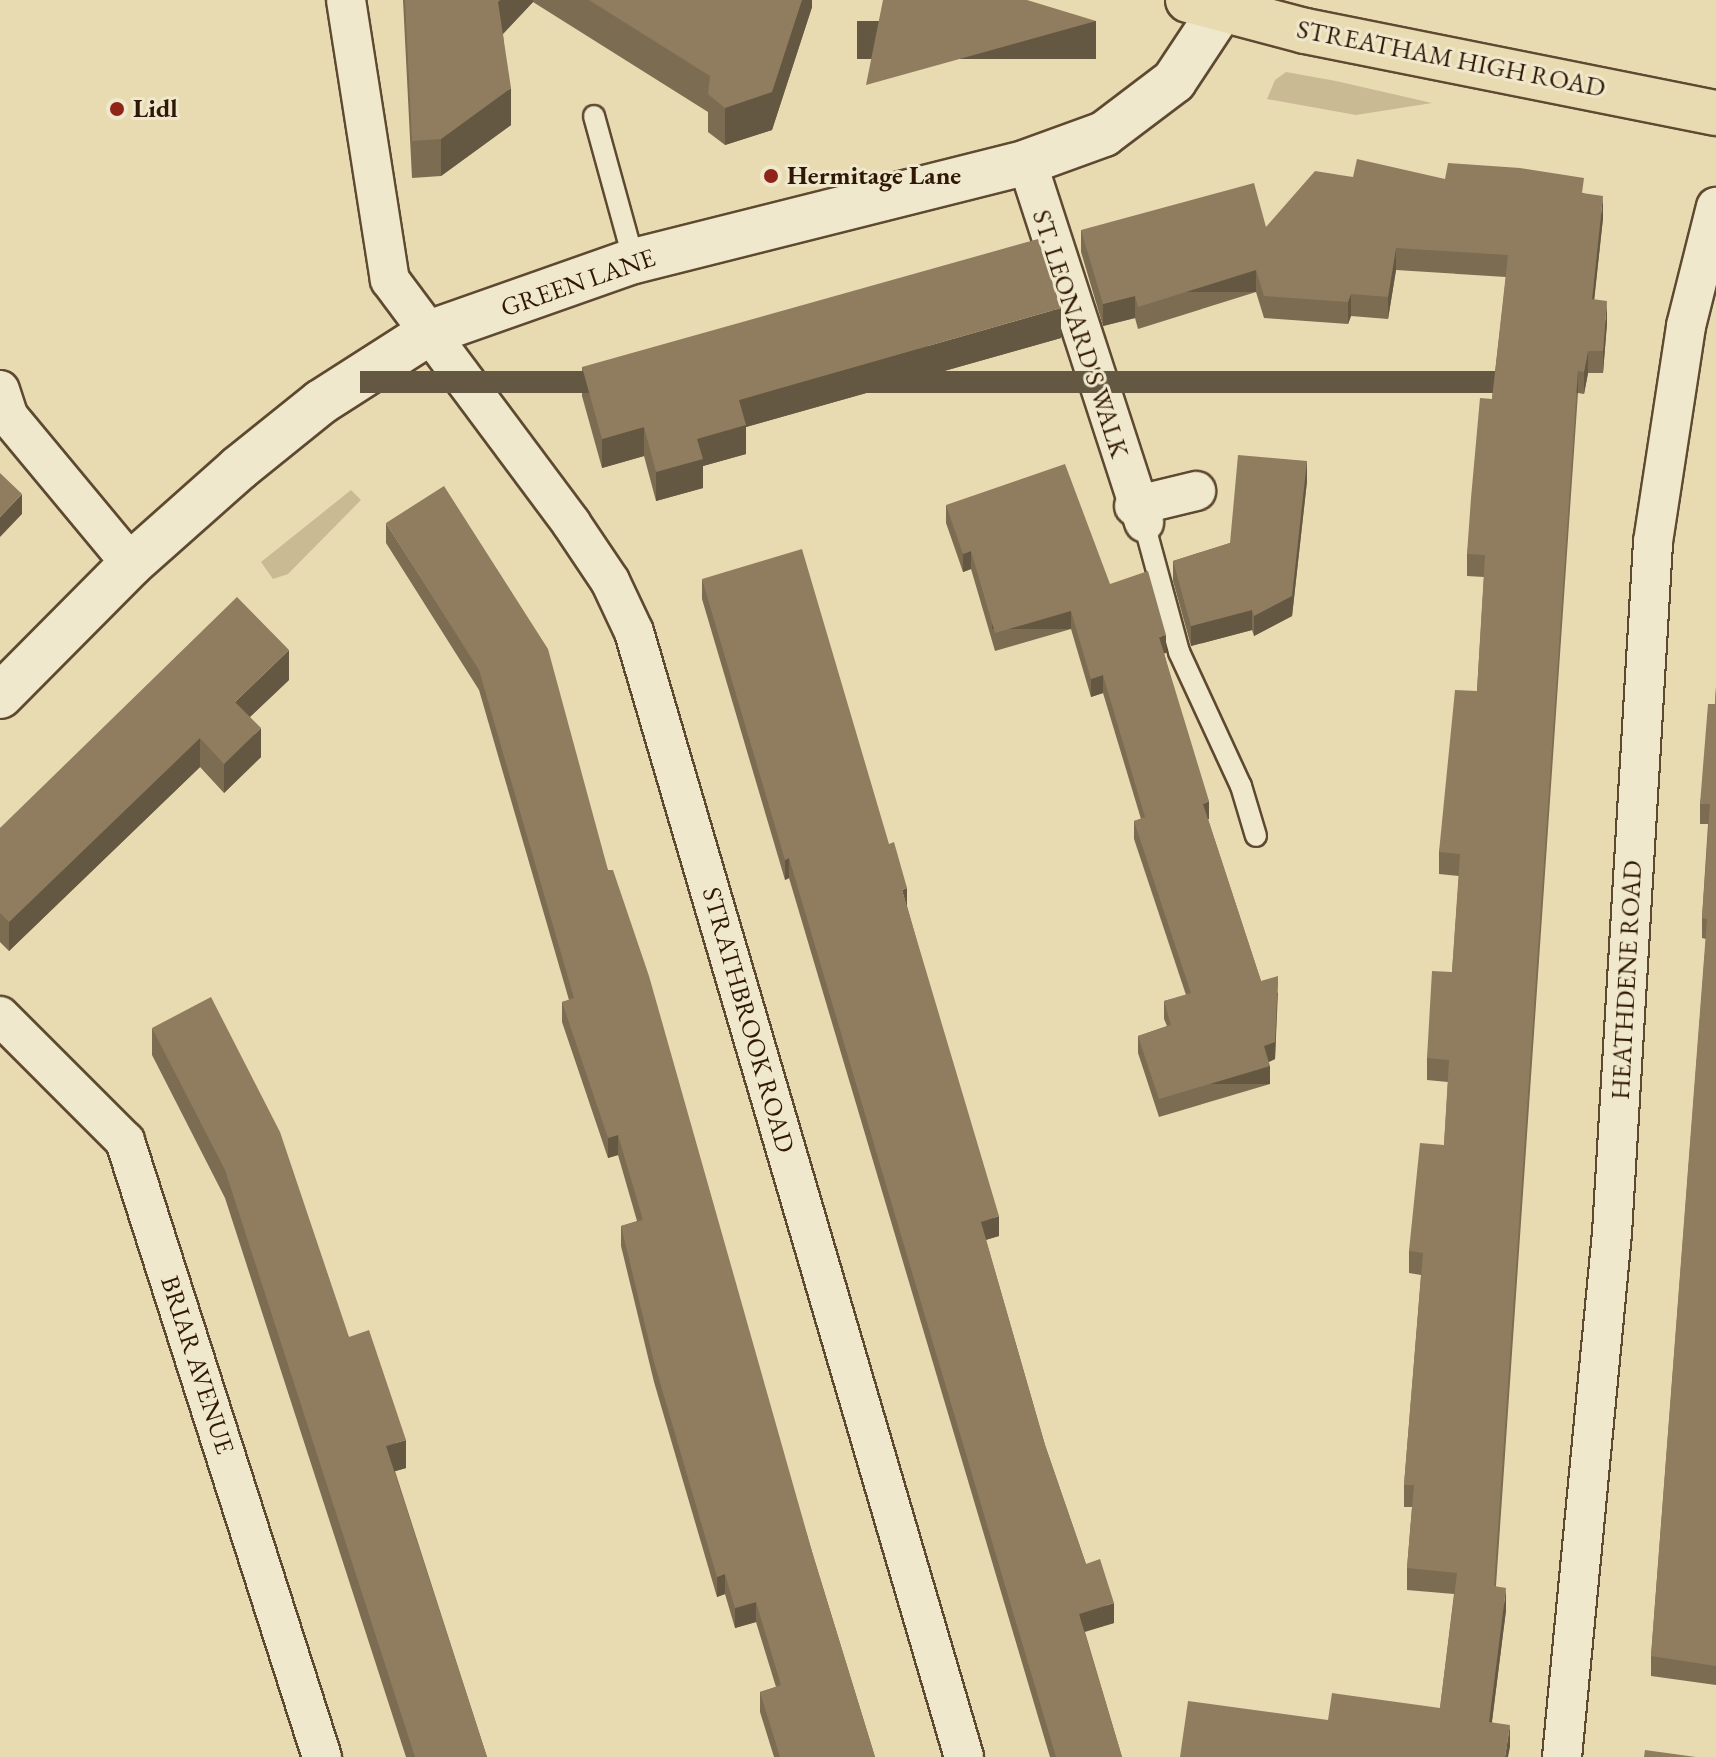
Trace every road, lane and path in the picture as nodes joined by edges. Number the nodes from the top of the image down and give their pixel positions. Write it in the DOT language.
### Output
graph roads {
  1 [pos="346,0"];
  2 [pos="1205,5"];
  3 [pos="1716,113"];
  4 [pos="594,116"];
  5 [pos="1027,162"];
  6 [pos="1716,207"];
  7 [pos="634,261"];
  8 [pos="429,333"];
  9 [pos="0,390"];
  10 [pos="1196,491"];
  11 [pos="1139,515"];
  12 [pos="131,564"];
  13 [pos="0,696"];
  14 [pos="1256,836"];
  15 [pos="0,1016"];
  16 [pos="322,1757"];
  17 [pos="964,1757"];
  18 [pos="1562,1757"];
  1 -- 8 [label="street"];
  2 -- 3 [label="highway, STREATHAM HIGH ROAD"];
  2 -- 5 [label="main road, GREEN LANE"];
  4 -- 7 [label="lane"];
  5 -- 7 [label="main road, GREEN LANE"];
  5 -- 11 [label="street, ST. LEONARD'S WALK"];
  6 -- 18 [label="street, HEATHDENE ROAD"];
  7 -- 8 [label="main road, GREEN LANE"];
  8 -- 12 [label="main road, GREEN LANE"];
  8 -- 17 [label="street, STRATHBROOK ROAD"];
  9 -- 12 [label="street"];
  10 -- 11 [label="street"];
  11 -- 14 [label="lane"];
  12 -- 13 [label="main road, GREEN LANE"];
  15 -- 16 [label="street, BRIAR AVENUE"];
}
